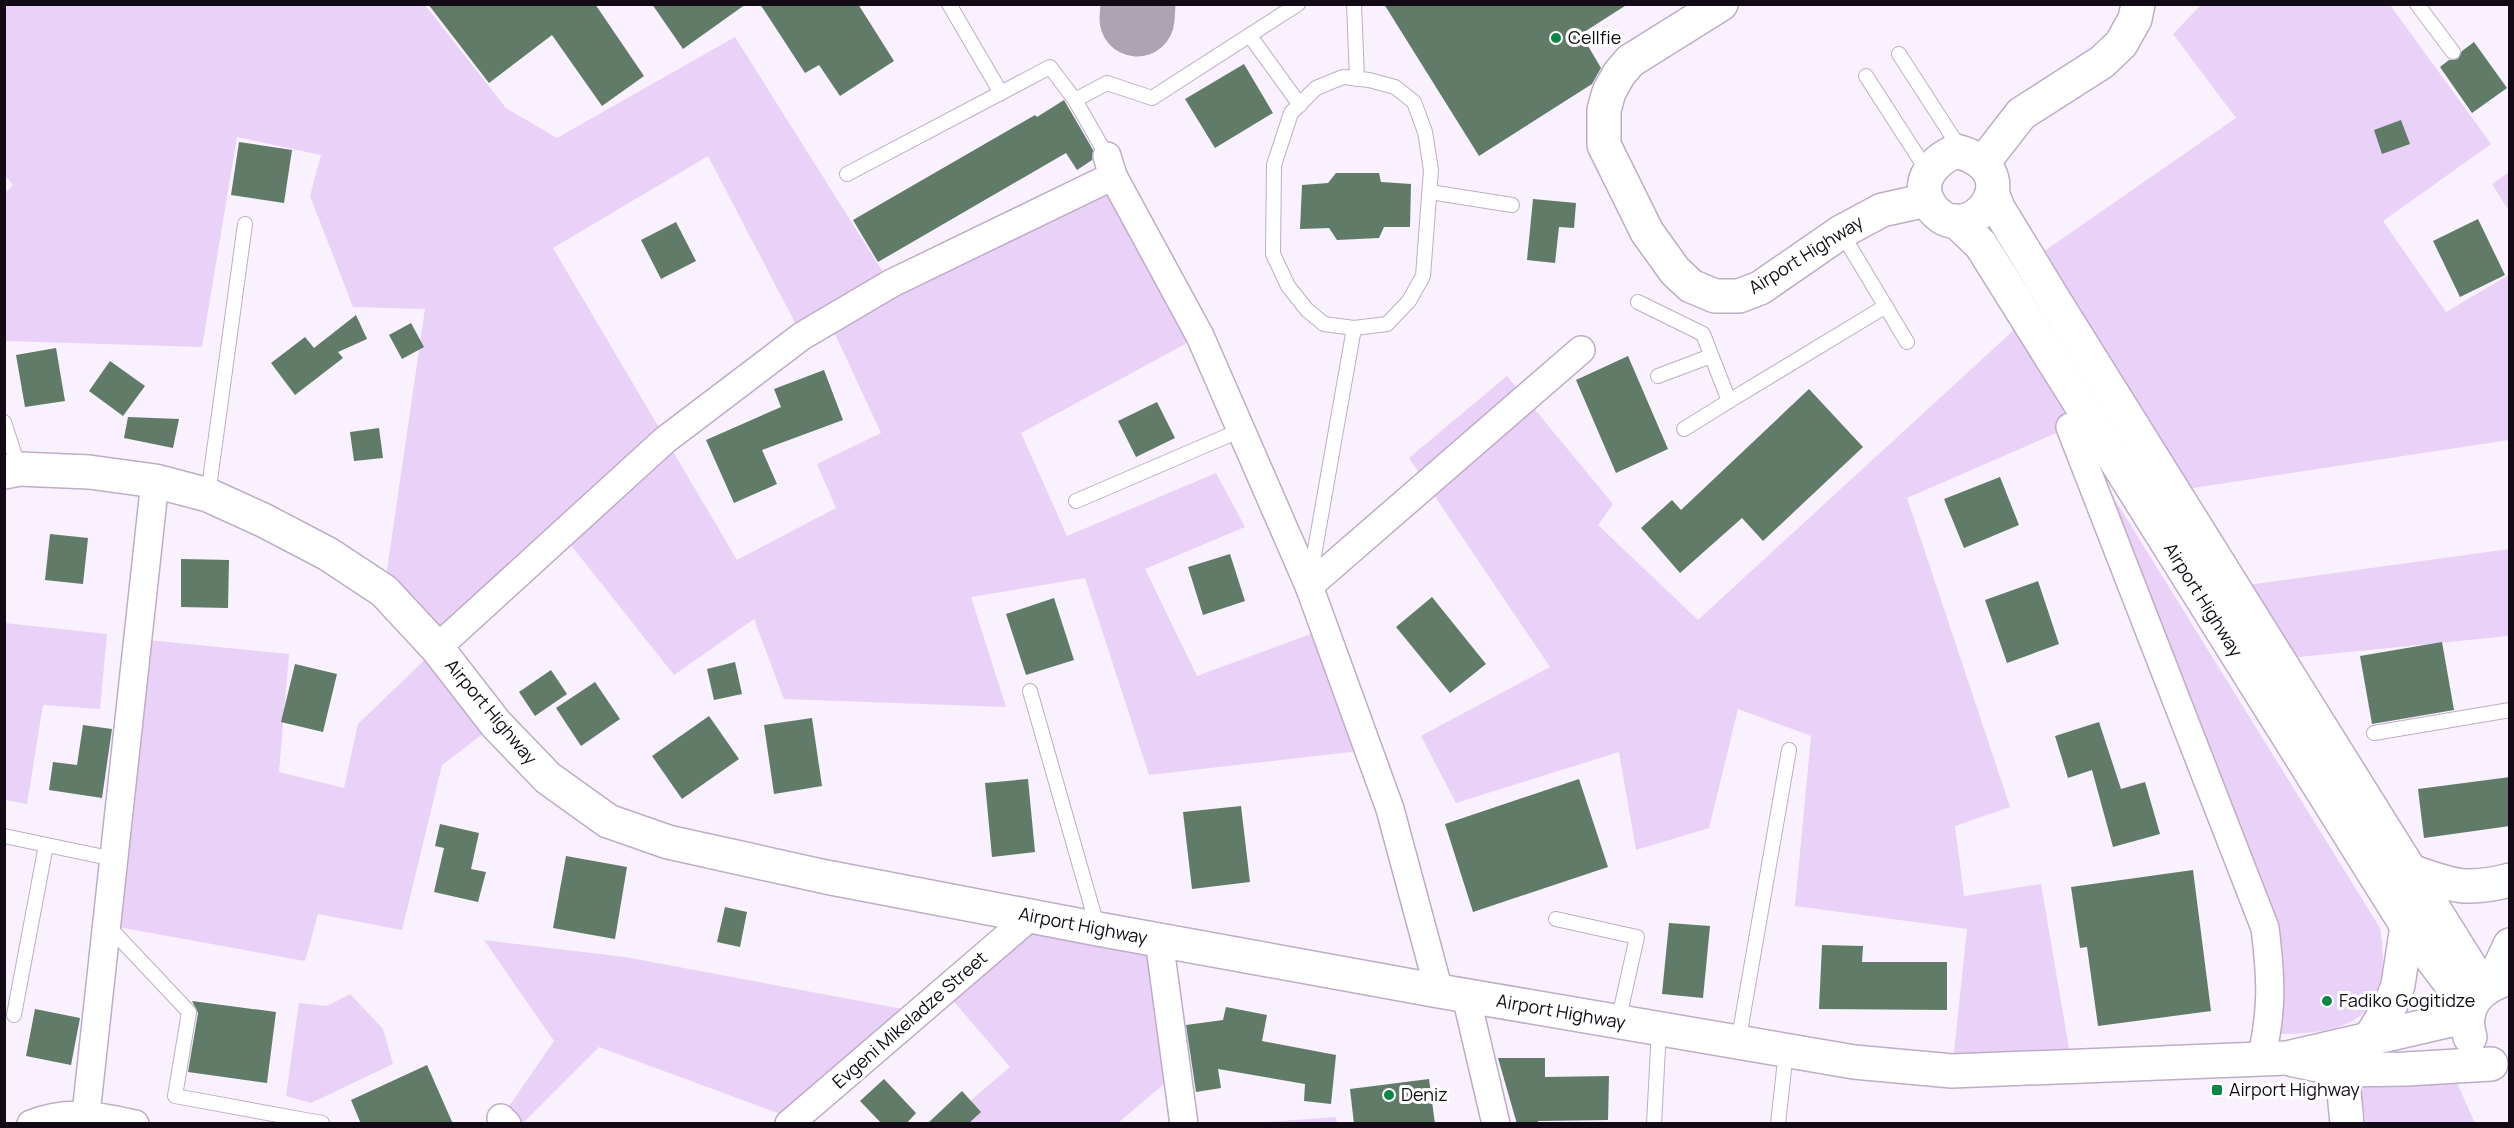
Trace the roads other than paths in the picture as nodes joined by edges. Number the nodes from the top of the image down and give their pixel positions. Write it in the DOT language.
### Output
graph roads {
  1 [pos="950,4"];
  2 [pos="1298,4"];
  3 [pos="1354,4"];
  4 [pos="1721,4"];
  5 [pos="2138,4"];
  6 [pos="2417,4"];
  7 [pos="1250,36"];
  8 [pos="2453,52"];
  9 [pos="1899,54"];
  10 [pos="1866,76"];
  11 [pos="1357,79"];
  12 [pos="1001,93"];
  13 [pos="1075,100"];
  14 [pos="1300,105"];
  15 [pos="1973,158"];
  16 [pos="1110,166"];
  17 [pos="847,174"];
  18 [pos="1927,188"];
  19 [pos="1430,192"];
  20 [pos="1992,193"];
  21 [pos="1512,205"];
  22 [pos="1956,221"];
  23 [pos="245,224"];
  24 [pos="1841,232"];
  25 [pos="1638,302"];
  26 [pos="1886,306"];
  27 [pos="1354,328"];
  28 [pos="1907,342"];
  29 [pos="1581,350"];
  30 [pos="1711,356"];
  31 [pos="1658,376"];
  32 [pos="1729,401"];
  33 [pos="4,422"];
  34 [pos="2070,427"];
  35 [pos="1684,429"];
  36 [pos="1241,430"];
  37 [pos="12,471"];
  38 [pos="155,481"];
  39 [pos="208,495"];
  40 [pos="1076,501"];
  41 [pos="1309,586"];
  42 [pos="438,648"];
  43 [pos="1030,691"];
  44 [pos="2510,710"];
  45 [pos="2374,733"];
  46 [pos="1790,750"];
  47 [pos="4,836"];
  48 [pos="46,845"];
  49 [pos="114,859"];
  50 [pos="2408,870"];
  51 [pos="2510,880"];
  52 [pos="1031,916"];
  53 [pos="1556,919"];
  54 [pos="107,925"];
  55 [pos="2408,926"];
  56 [pos="1098,929"];
  57 [pos="1159,940"];
  58 [pos="2510,945"];
  59 [pos="1453,994"];
  60 [pos="2485,995"];
  61 [pos="14,1015"];
  62 [pos="1618,1022"];
  63 [pos="1659,1029"];
  64 [pos="2370,1038"];
  65 [pos="1738,1042"];
  66 [pos="1786,1051"];
  67 [pos="2274,1058"];
  68 [pos="2500,1066"];
  69 [pos="2342,1070"];
  70 [pos="86,1114"];
  71 [pos="322,1123"];
  72 [pos="31,1124"];
  73 [pos="135,1124"];
  74 [pos="789,1124"];
  75 [pos="1184,1124"];
  76 [pos="1496,1124"];
  77 [pos="1654,1124"];
  78 [pos="1778,1124"];
  79 [pos="2347,1124"];
  1 -- 12 [label="lane"];
  2 -- 7 [label="lane"];
  3 -- 11 [label="lane"];
  4 -- 24 [label="main road, Airport Highway"];
  5 -- 15 [label="main road"];
  6 -- 8 [label="lane"];
  7 -- 13 [label="lane"];
  7 -- 14 [label="lane"];
  9 -- 15 [label="lane"];
  10 -- 18 [label="lane"];
  11 -- 14 [label="lane"];
  11 -- 19 [label="lane"];
  12 -- 13 [label="lane"];
  12 -- 17 [label="lane"];
  13 -- 16 [label="lane"];
  14 -- 27 [label="lane"];
  15 -- 18 [label="main road"];
  15 -- 20 [label="main road, Airport Highway"];
  16 -- 36 [label="street"];
  16 -- 42 [label="street"];
  18 -- 22 [label="main road, Airport Highway"];
  18 -- 24 [label="main road, Airport Highway"];
  19 -- 21 [label="lane"];
  19 -- 27 [label="lane"];
  20 -- 22 [label="main road"];
  20 -- 50 [label="main road, Airport Highway"];
  22 -- 55 [label="main road, Airport Highway"];
  23 -- 39 [label="lane"];
  24 -- 26 [label="lane"];
  25 -- 30 [label="lane"];
  26 -- 28 [label="lane"];
  26 -- 32 [label="lane"];
  27 -- 41 [label="lane"];
  29 -- 41 [label="street"];
  30 -- 31 [label="lane"];
  30 -- 32 [label="lane"];
  32 -- 35 [label="lane"];
  33 -- 37 [label="lane"];
  34 -- 67 [label="street"];
  36 -- 40 [label="lane"];
  36 -- 41 [label="street"];
  37 -- 38 [label="main road, Airport Highway"];
  38 -- 39 [label="main road, Airport Highway"];
  38 -- 49 [label="street"];
  39 -- 42 [label="main road, Airport Highway"];
  41 -- 59 [label="street"];
  42 -- 52 [label="main road, Airport Highway"];
  43 -- 56 [label="lane"];
  44 -- 45 [label="lane"];
  46 -- 65 [label="lane"];
  47 -- 48 [label="lane"];
  48 -- 49 [label="lane"];
  48 -- 61 [label="lane"];
  49 -- 54 [label="street"];
  50 -- 51 [label="main road"];
  50 -- 60 [label="main road, Airport Highway"];
  52 -- 56 [label="main road, Airport Highway"];
  52 -- 74 [label="street, Evgeni Mikeladze Street"];
  53 -- 62 [label="lane"];
  54 -- 70 [label="street"];
  54 -- 71 [label="lane"];
  55 -- 60 [label="main road, Airport Highway"];
  55 -- 64 [label="main road"];
  56 -- 57 [label="main road, Airport Highway"];
  57 -- 59 [label="main road, Airport Highway"];
  57 -- 75 [label="street"];
  58 -- 60 [label="main road"];
  59 -- 62 [label="main road, Airport Highway"];
  59 -- 76 [label="street"];
  60 -- 64 [label="main road"];
  60 -- 68 [label="main road"];
  62 -- 63 [label="main road, Airport Highway"];
  63 -- 65 [label="main road, Airport Highway"];
  63 -- 77 [label="lane"];
  64 -- 67 [label="main road"];
  65 -- 66 [label="main road, Airport Highway"];
  66 -- 67 [label="main road, Airport Highway"];
  66 -- 78 [label="lane"];
  67 -- 69 [label="main road"];
  68 -- 69 [label="main road"];
  69 -- 79 [label="main road"];
  70 -- 72 [label="street"];
  70 -- 73 [label="street"];
}
